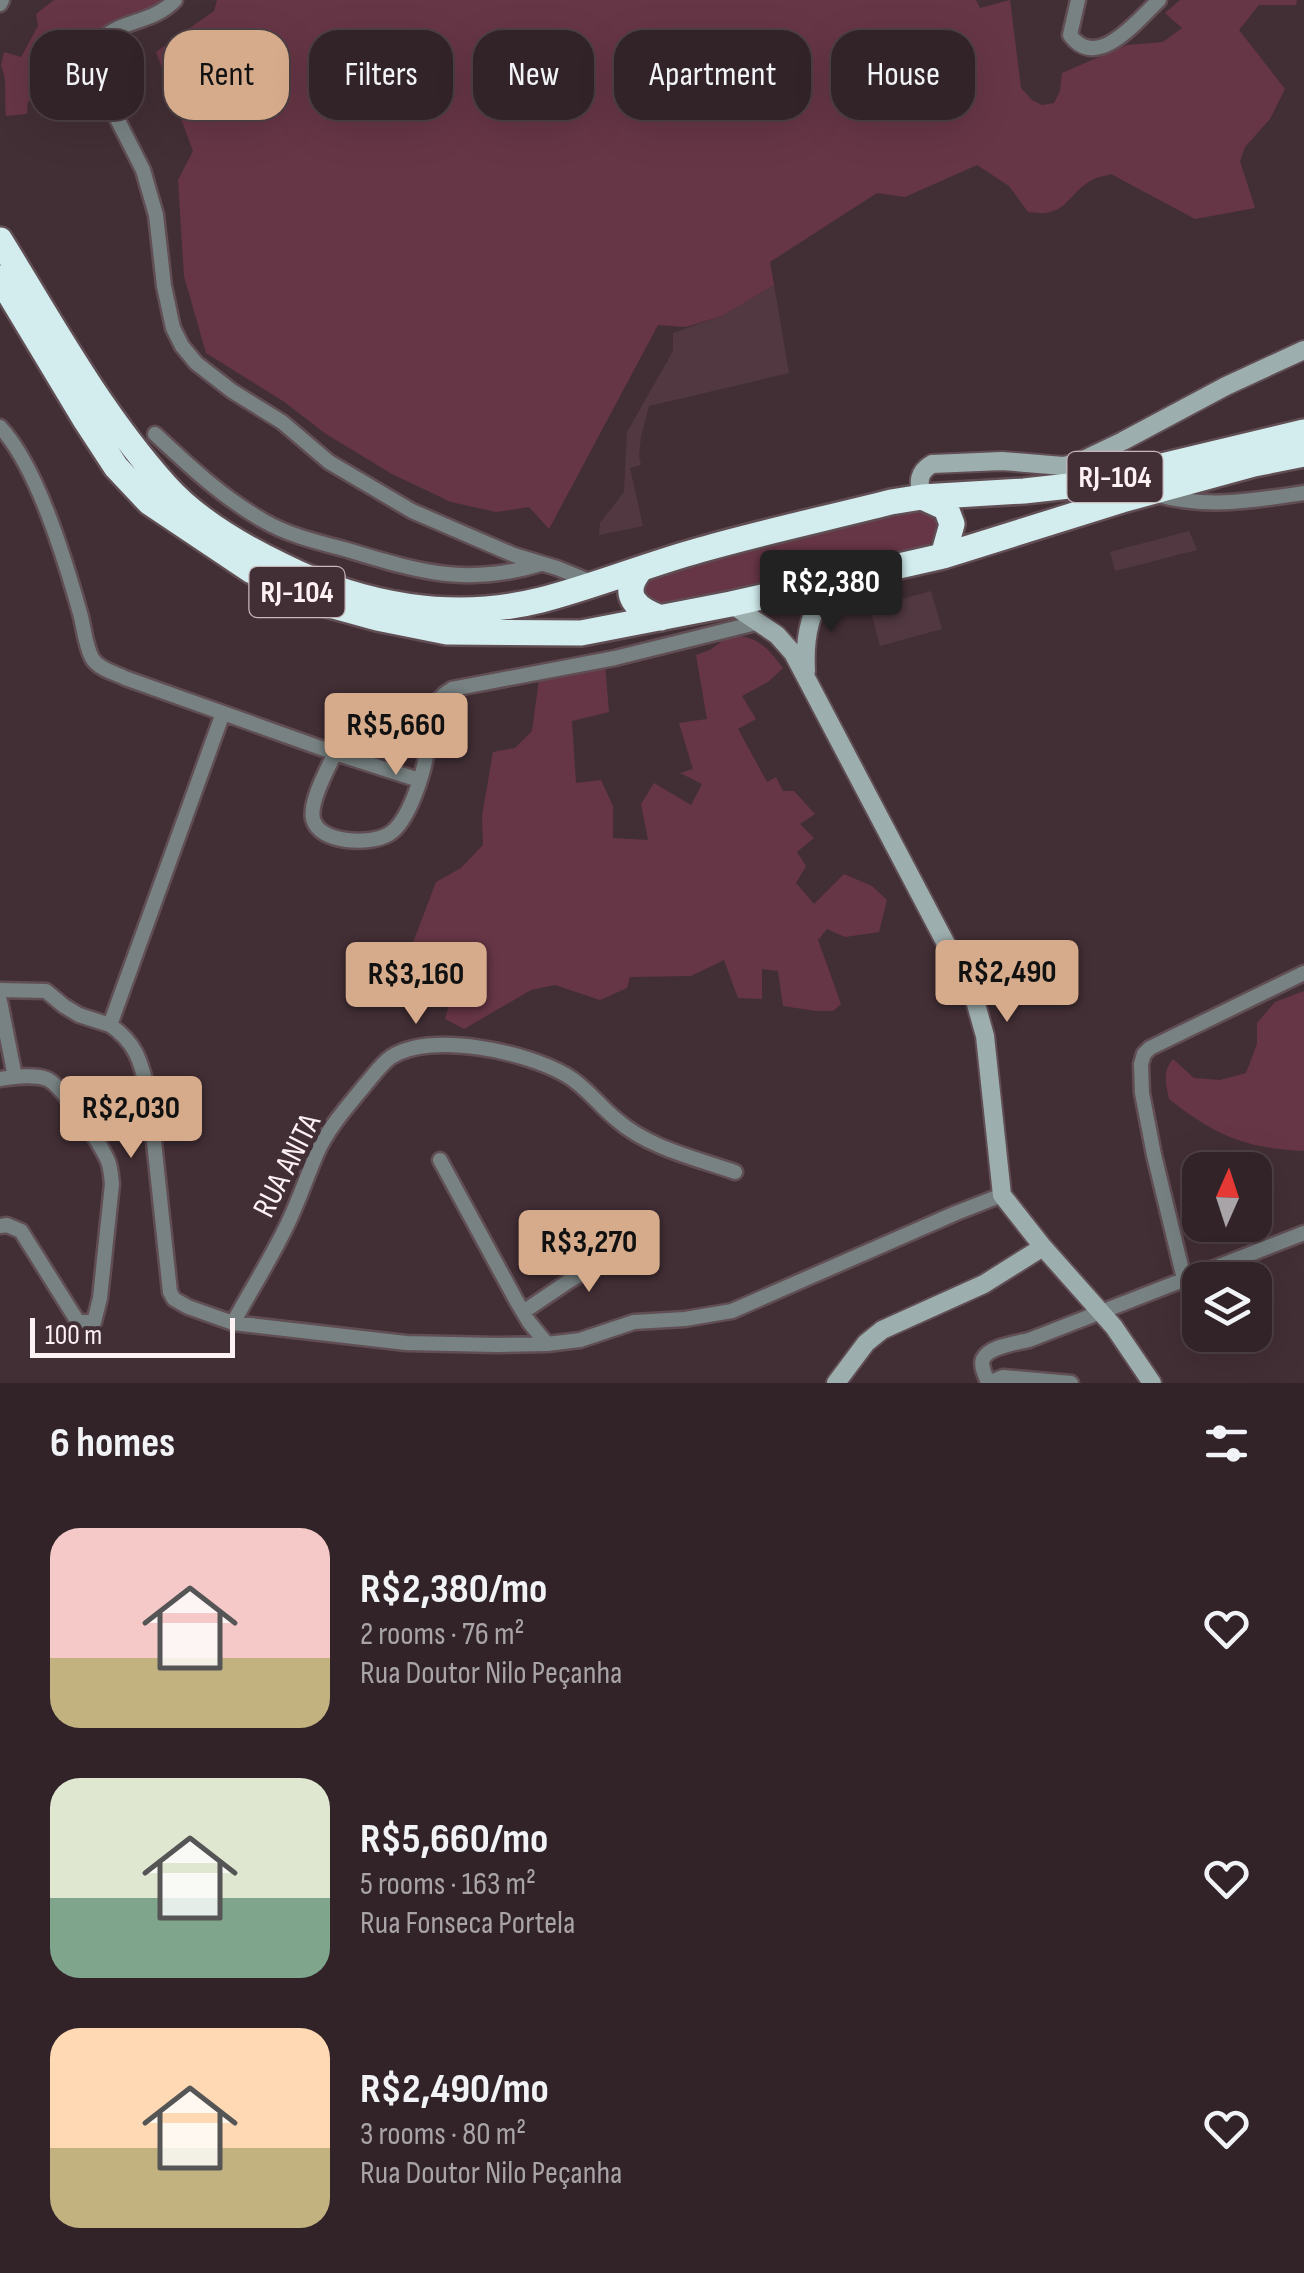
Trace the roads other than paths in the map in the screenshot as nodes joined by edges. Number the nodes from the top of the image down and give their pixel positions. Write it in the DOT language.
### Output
graph roads {
  1 [pos="175,0"];
  2 [pos="1078,0"];
  3 [pos="1159,0"];
  4 [pos="0,240"];
  5 [pos="0,278"];
  6 [pos="1304,350"];
  7 [pos="0,426"];
  8 [pos="1304,432"];
  9 [pos="155,434"];
  10 [pos="1304,454"];
  11 [pos="1063,466"];
  12 [pos="1024,491"];
  13 [pos="1148,493"];
  14 [pos="1304,493"];
  15 [pos="922,497"];
  16 [pos="943,556"];
  17 [pos="542,564"];
  18 [pos="640,570"];
  19 [pos="833,581"];
  20 [pos="595,584"];
  21 [pos="732,604"];
  22 [pos="661,618"];
  23 [pos="760,622"];
  24 [pos="806,682"];
  25 [pos="223,712"];
  26 [pos="335,753"];
  27 [pos="419,780"];
  28 [pos="1304,973"];
  29 [pos="0,990"];
  30 [pos="0,1001"];
  31 [pos="110,1025"];
  32 [pos="8,1078"];
  33 [pos="440,1160"];
  34 [pos="734,1172"];
  35 [pos="1002,1195"];
  36 [pos="0,1226"];
  37 [pos="1304,1233"];
  38 [pos="633,1244"];
  39 [pos="1043,1247"];
  40 [pos="1228,1262"];
  41 [pos="1182,1271"];
  42 [pos="1182,1280"];
  43 [pos="523,1312"];
  44 [pos="1102,1312"];
  45 [pos="233,1323"];
  46 [pos="547,1344"];
  47 [pos="836,1383"];
  48 [pos="988,1383"];
  49 [pos="1071,1383"];
  50 [pos="1152,1383"];
  1 -- 17 [label="street"];
  2 -- 3 [label="street"];
  4 -- 20 [label="highway, RJ-104"];
  5 -- 22 [label="highway, RJ-104"];
  6 -- 11 [label="street"];
  7 -- 25 [label="street"];
  8 -- 12 [label="highway, RJ-104"];
  9 -- 17 [label="street"];
  10 -- 13 [label="highway, RJ-104"];
  11 -- 12 [label="highway"];
  11 -- 15 [label="street"];
  12 -- 15 [label="highway, RJ-104"];
  13 -- 14 [label="street"];
  13 -- 16 [label="highway, RJ-104"];
  15 -- 16 [label="highway"];
  15 -- 18 [label="highway, RJ-104"];
  16 -- 19 [label="highway, RJ-104"];
  17 -- 20 [label="street"];
  18 -- 20 [label="highway, RJ-104"];
  18 -- 22 [label="highway"];
  19 -- 21 [label="highway, RJ-104"];
  19 -- 24 [label="street"];
  21 -- 22 [label="highway, RJ-104"];
  21 -- 23 [label="street"];
  23 -- 24 [label="street"];
  23 -- 27 [label="street"];
  24 -- 35 [label="street"];
  25 -- 26 [label="street"];
  25 -- 31 [label="street"];
  26 -- 27 [label="street"];
  26 -- 27 [label="street"];
  28 -- 41 [label="street"];
  29 -- 31 [label="street"];
  30 -- 32 [label="street"];
  31 -- 45 [label="street"];
  32 -- 36 [label="street"];
  33 -- 43 [label="street"];
  34 -- 45 [label="street, RUA ANITA"];
  35 -- 39 [label="street"];
  35 -- 46 [label="street"];
  37 -- 40 [label="street"];
  38 -- 43 [label="street"];
  39 -- 44 [label="street"];
  39 -- 47 [label="street"];
  42 -- 44 [label="street"];
  43 -- 46 [label="street"];
  44 -- 48 [label="street"];
  44 -- 50 [label="street"];
  45 -- 46 [label="street"];
  48 -- 49 [label="street"];
}
